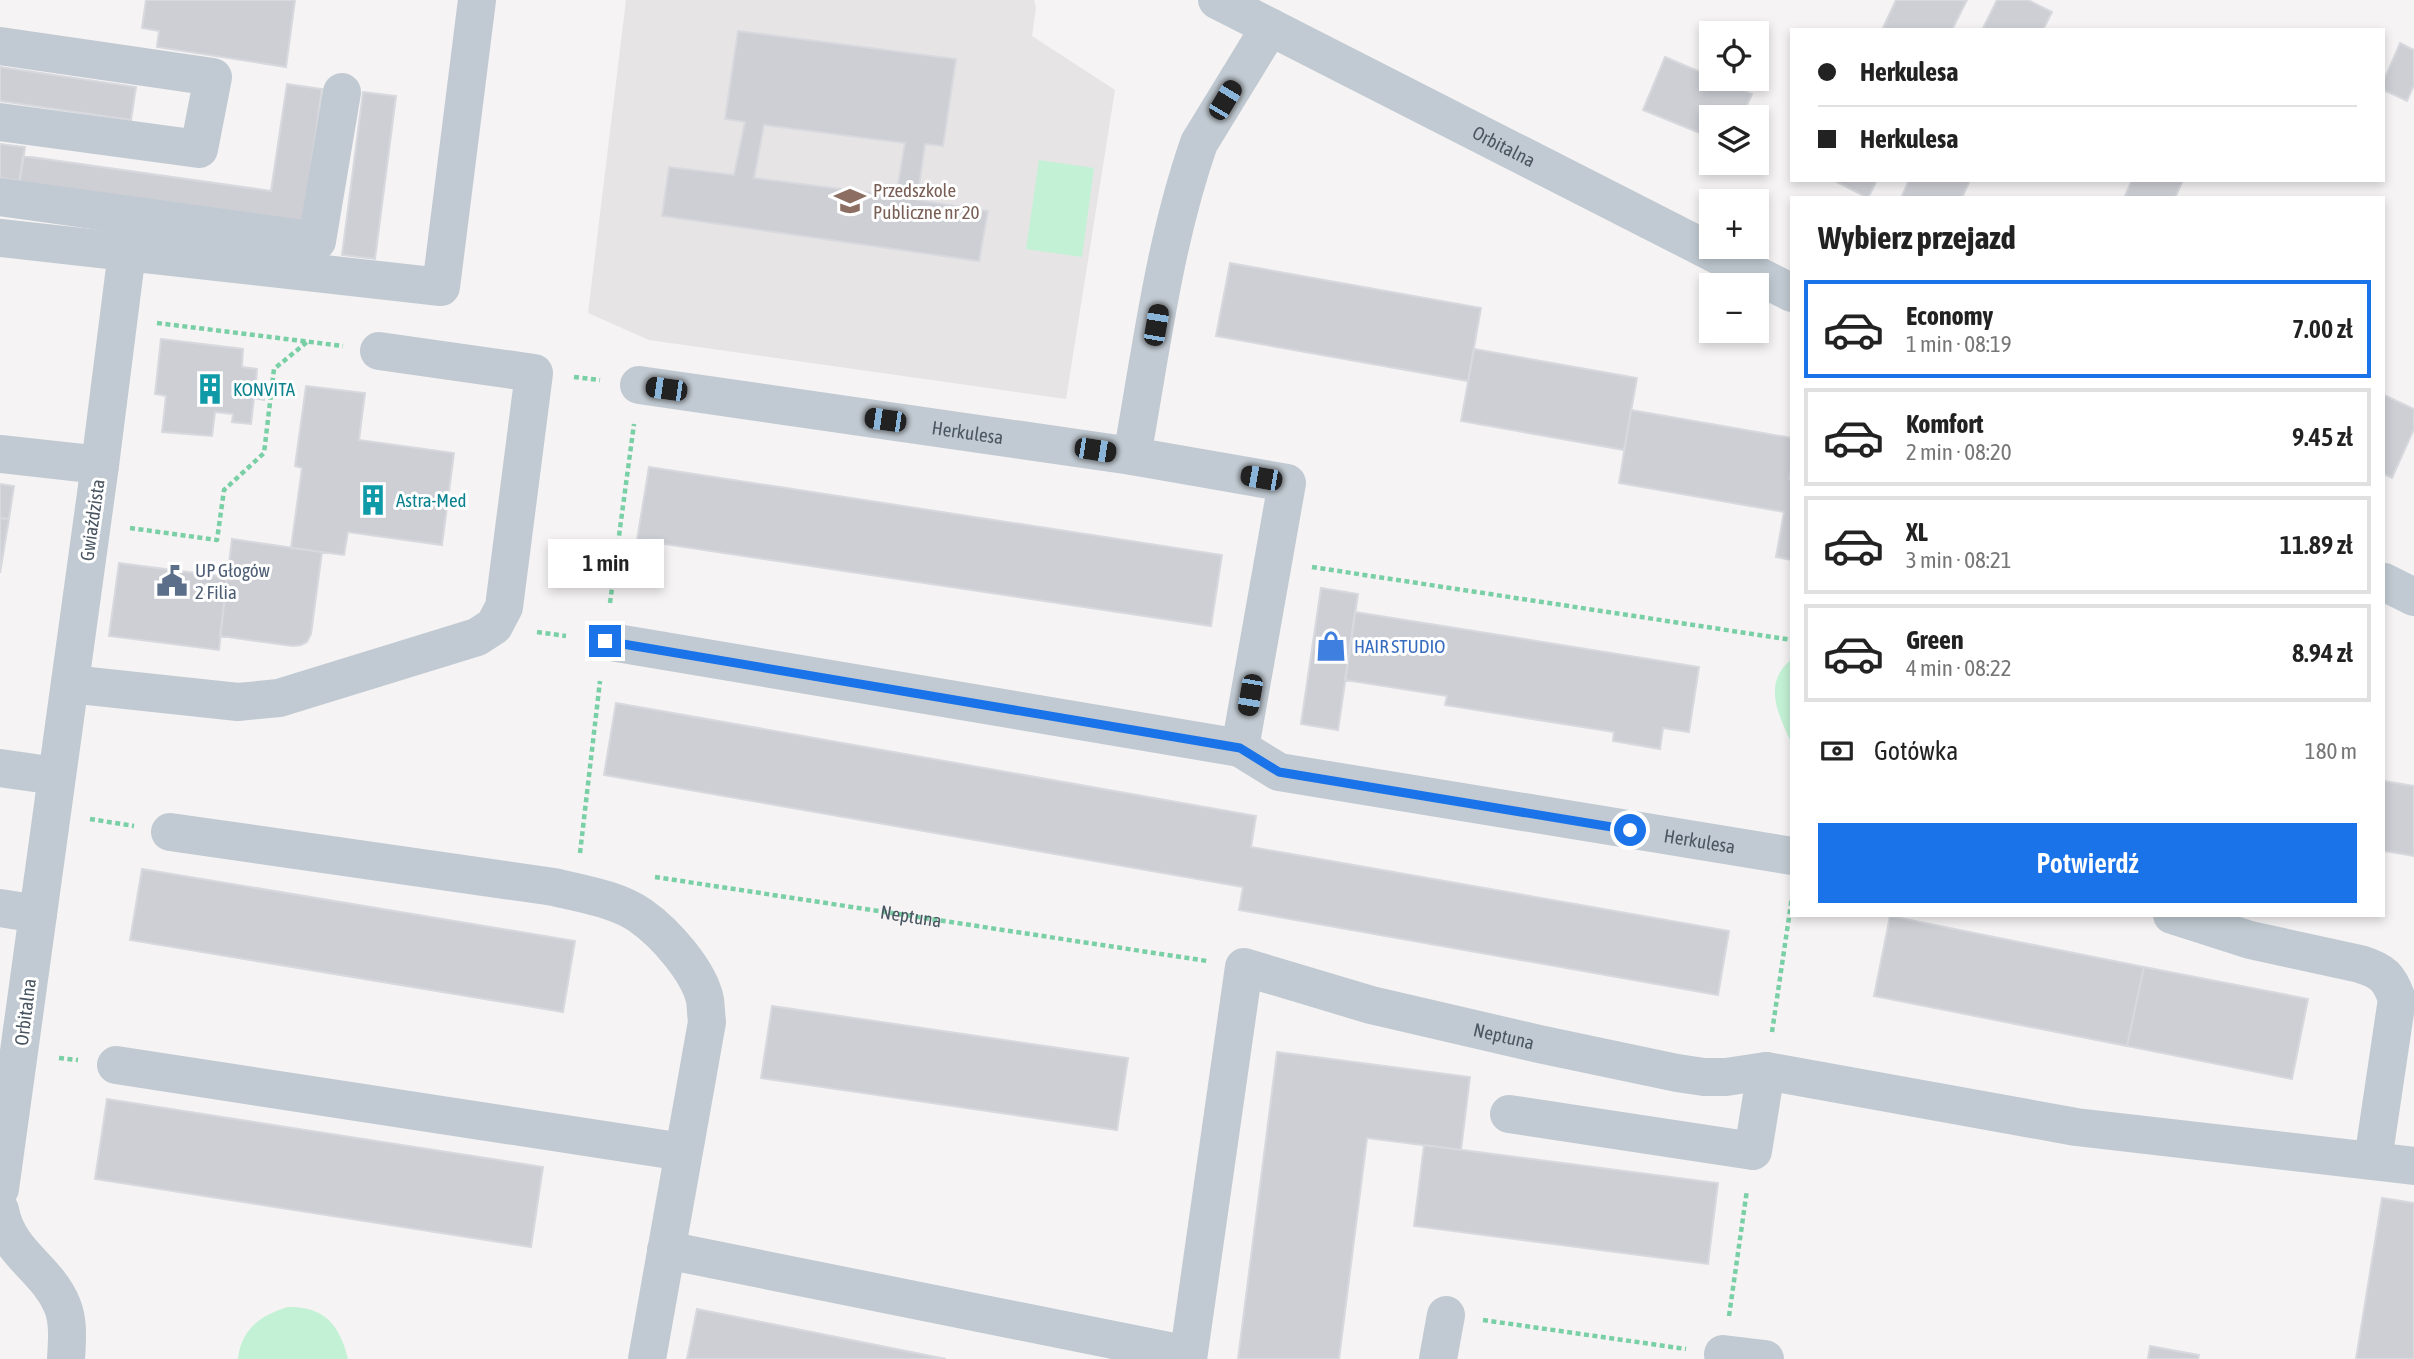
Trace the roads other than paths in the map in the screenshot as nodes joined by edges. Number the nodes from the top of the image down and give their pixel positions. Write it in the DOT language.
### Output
graph roads {
  1 [pos="477,0"];
  2 [pos="1217,0"];
  3 [pos="1269,27"];
  4 [pos="0,46"];
  5 [pos="342,92"];
  6 [pos="0,122"];
  7 [pos="0,197"];
  8 [pos="0,238"];
  9 [pos="127,252"];
  10 [pos="1790,291"];
  11 [pos="379,351"];
  12 [pos="639,385"];
  13 [pos="0,454"];
  14 [pos="1132,456"];
  15 [pos="100,465"];
  16 [pos="2385,582"];
  17 [pos="2414,597"];
  18 [pos="605,641"];
  19 [pos="70,684"];
  20 [pos="1240,748"];
  21 [pos="0,768"];
  22 [pos="56,776"];
  23 [pos="170,832"];
  24 [pos="1790,856"];
  25 [pos="0,908"];
  26 [pos="38,914"];
  27 [pos="2178,917"];
  28 [pos="116,1065"];
  29 [pos="1766,1071"];
  30 [pos="1509,1114"];
  31 [pos="683,1152"];
  32 [pos="2373,1160"];
  33 [pos="2414,1166"];
  34 [pos="0,1189"];
  35 [pos="0,1210"];
  36 [pos="666,1250"];
  37 [pos="1446,1315"];
  38 [pos="1723,1354"];
  39 [pos="1188,1357"];
  40 [pos="66,1359"];
  41 [pos="647,1359"];
  42 [pos="1438,1359"];
  43 [pos="1765,1359"];
  1 -- 9 [label="street"];
  2 -- 3 [label="street, Orbitalna"];
  3 -- 10 [label="street, Orbitalna"];
  3 -- 14 [label="street"];
  4 -- 6 [label="street"];
  5 -- 7 [label="street"];
  8 -- 9 [label="street"];
  9 -- 15 [label="street, Gwiaździsta"];
  11 -- 19 [label="street"];
  12 -- 14 [label="street, Herkulesa"];
  13 -- 15 [label="street"];
  14 -- 20 [label="street, Herkulesa"];
  15 -- 19 [label="street, Gwiaździsta"];
  16 -- 17 [label="street"];
  18 -- 20 [label="street, Herkulesa"];
  19 -- 22 [label="street, Gwiaździsta"];
  20 -- 24 [label="street, Herkulesa"];
  21 -- 22 [label="street"];
  22 -- 26 [label="street, Gwiaździsta"];
  23 -- 31 [label="street"];
  25 -- 26 [label="street"];
  26 -- 34 [label="street, Orbitalna"];
  27 -- 32 [label="street"];
  28 -- 31 [label="street"];
  29 -- 30 [label="street"];
  29 -- 32 [label="street, Neptuna"];
  29 -- 39 [label="street, Neptuna"];
  31 -- 36 [label="street"];
  32 -- 33 [label="street, Neptuna"];
  35 -- 40 [label="street"];
  36 -- 39 [label="street"];
  36 -- 41 [label="street"];
  37 -- 42 [label="street"];
  38 -- 43 [label="street"];
}
